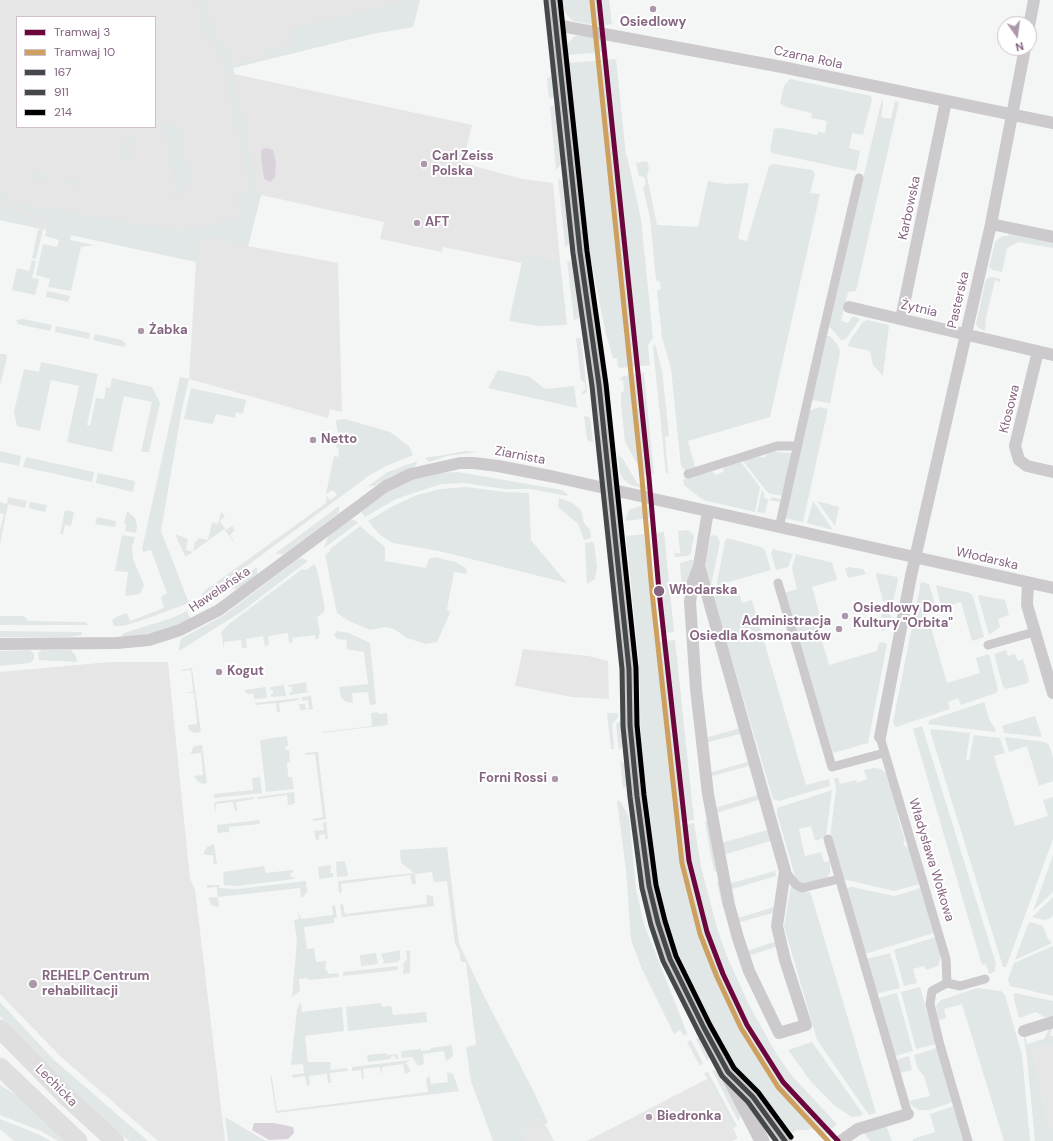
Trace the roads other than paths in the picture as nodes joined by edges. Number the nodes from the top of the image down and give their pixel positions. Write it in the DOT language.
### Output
graph roads {
  1 [pos="553,0"];
  2 [pos="1034,0"];
  3 [pos="1031,16"];
  4 [pos="556,24"];
  5 [pos="1023,56"];
  6 [pos="946,101"];
  7 [pos="1012,115"];
  8 [pos="1053,123"];
  9 [pos="859,178"];
  10 [pos="991,224"];
  11 [pos="1053,237"];
  12 [pos="849,307"];
  13 [pos="901,319"];
  14 [pos="965,334"];
  15 [pos="1038,351"];
  16 [pos="1053,355"];
  17 [pos="797,446"];
  18 [pos="425,470"];
  19 [pos="1053,472"];
  20 [pos="688,474"];
  21 [pos="609,490"];
  22 [pos="708,511"];
  23 [pos="779,528"];
  24 [pos="915,558"];
  25 [pos="699,566"];
  26 [pos="910,576"];
  27 [pos="778,583"];
  28 [pos="1028,583"];
  29 [pos="1053,588"];
  30 [pos="1034,632"];
  31 [pos="0,644"];
  32 [pos="988,645"];
  33 [pos="1053,693"];
  34 [pos="880,737"];
  35 [pos="884,753"];
  36 [pos="828,839"];
  37 [pos="785,871"];
  38 [pos="839,879"];
  39 [pos="985,979"];
  40 [pos="947,983"];
  41 [pos="1053,1022"];
  42 [pos="1,1030"];
  43 [pos="1024,1031"];
  44 [pos="0,1067"];
  45 [pos="728,1072"];
  46 [pos="908,1114"];
  47 [pos="78,1141"];
  48 [pos="115,1141"];
  49 [pos="762,1141"];
  50 [pos="785,1141"];
  51 [pos="841,1141"];
  52 [pos="968,1141"];
  1 -- 4 [label="street"];
  2 -- 3 [label="street"];
  4 -- 6 [label="street, Czarna Rola"];
  4 -- 21 [label="street"];
  5 -- 7 [label="street, Pasterska"];
  6 -- 7 [label="street, Czarna Rola"];
  6 -- 13 [label="street, Karbowska"];
  7 -- 8 [label="street, Czarna Rola"];
  7 -- 10 [label="street, Pasterska"];
  9 -- 17 [label="street"];
  10 -- 11 [label="street"];
  10 -- 14 [label="street, Pasterska"];
  12 -- 13 [label="street, Żytnia"];
  13 -- 14 [label="street, Żytnia"];
  14 -- 15 [label="street, Żytnia"];
  14 -- 24 [label="street, Pasterska"];
  15 -- 16 [label="street, Żytnia"];
  15 -- 19 [label="street, Kłosowa"];
  17 -- 20 [label="street"];
  17 -- 23 [label="street"];
  18 -- 21 [label="street, Ziarnista"];
  18 -- 31 [label="street, Hawelańska"];
  21 -- 22 [label="street, Włodarska"];
  21 -- 45 [label="street"];
  22 -- 23 [label="street, Włodarska"];
  22 -- 25 [label="street"];
  23 -- 24 [label="street, Włodarska"];
  24 -- 26 [label="street, Pasterska"];
  24 -- 28 [label="street, Włodarska"];
  25 -- 37 [label="street"];
  25 -- 37 [label="street"];
  26 -- 34 [label="street, Władysława Wołkowa"];
  27 -- 35 [label="street"];
  28 -- 29 [label="street, Włodarska"];
  28 -- 30 [label="street"];
  30 -- 32 [label="street"];
  30 -- 33 [label="street"];
  34 -- 35 [label="street, Władysława Wołkowa"];
  35 -- 40 [label="street, Władysława Wołkowa"];
  36 -- 38 [label="street"];
  37 -- 38 [label="street"];
  38 -- 46 [label="street"];
  39 -- 40 [label="street"];
  40 -- 52 [label="street"];
  41 -- 43 [label="street"];
  42 -- 48 [label="main road, Lechicka"];
  44 -- 47 [label="main road, Lechicka"];
  45 -- 49 [label="street"];
  45 -- 50 [label="street"];
  46 -- 51 [label="street"];
}
